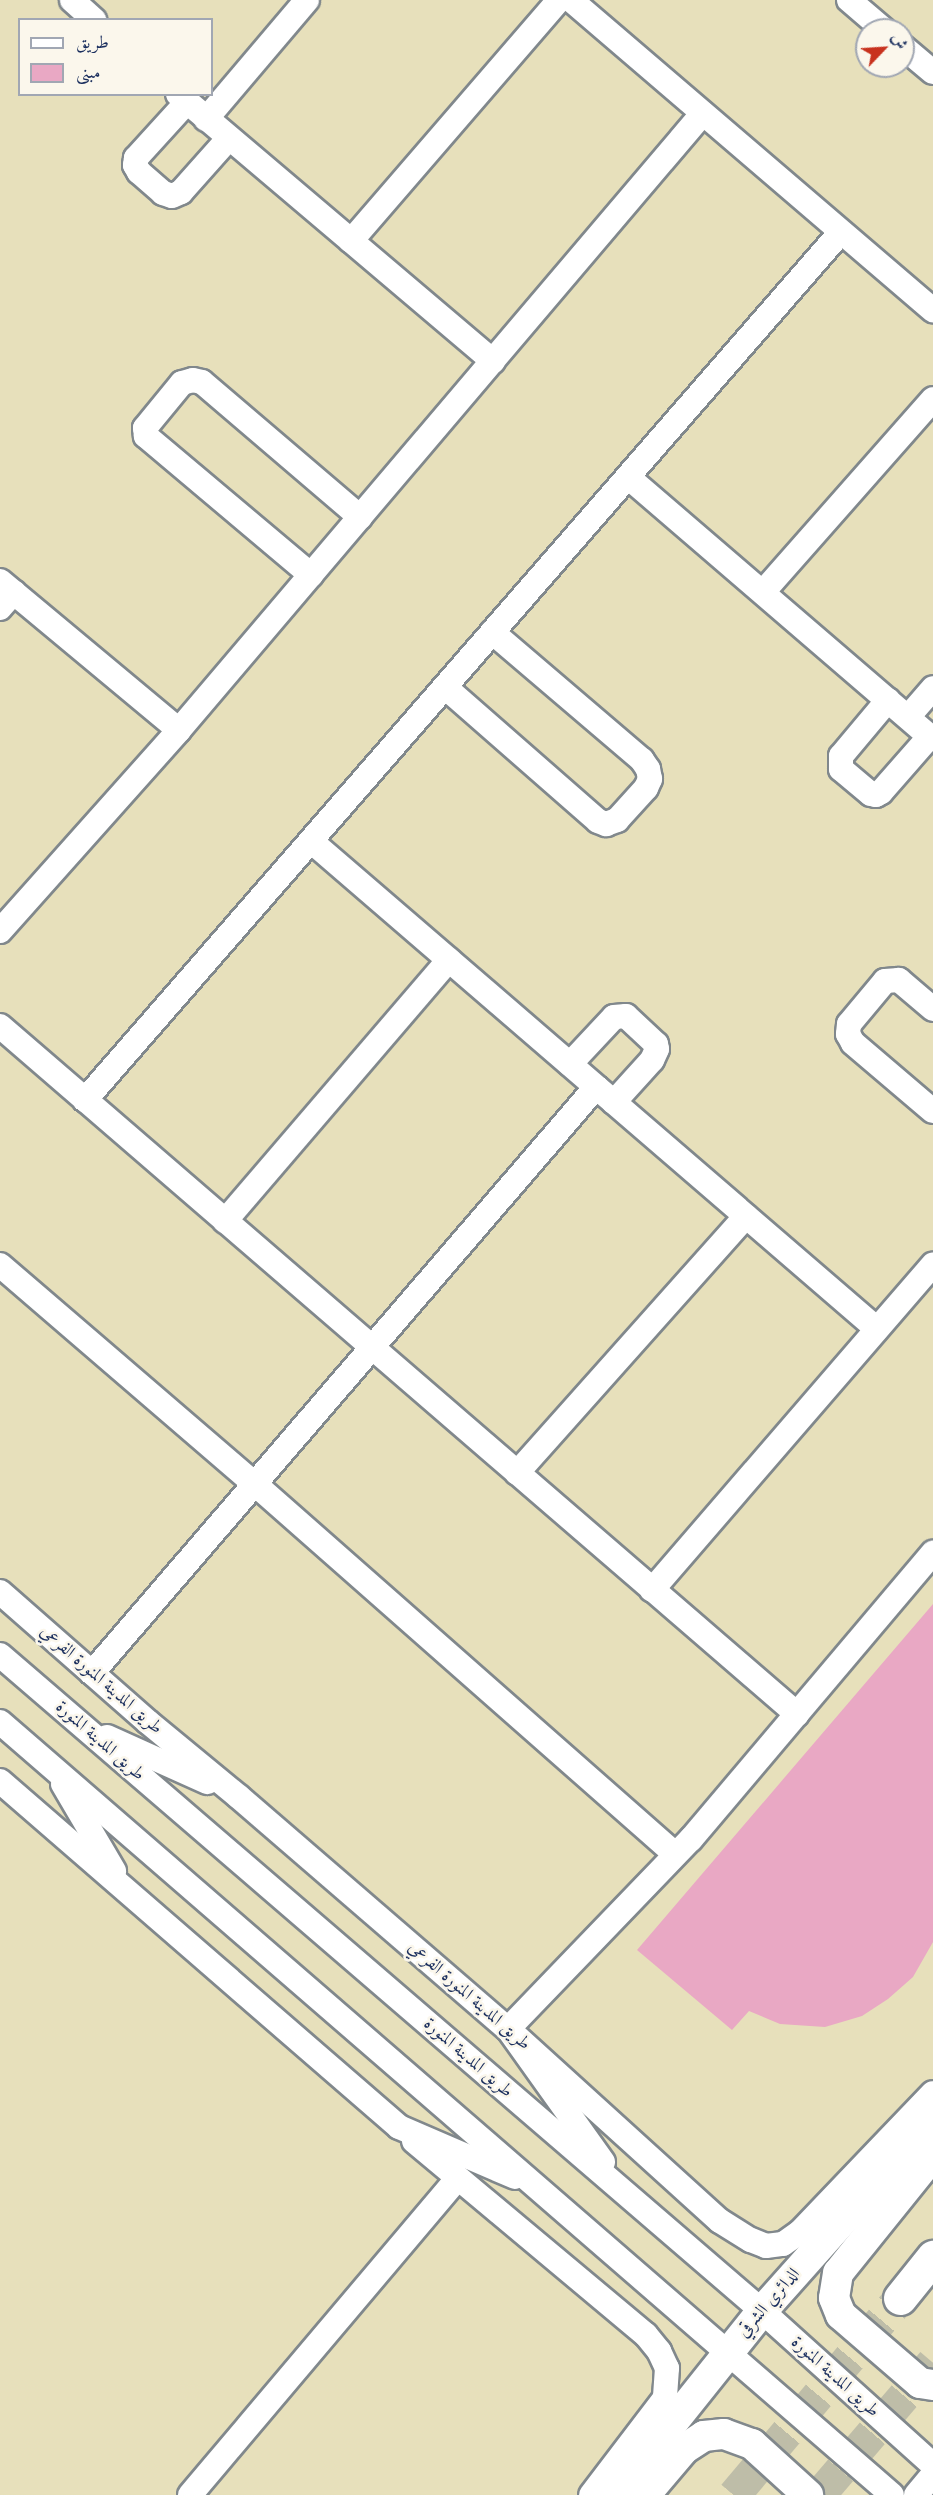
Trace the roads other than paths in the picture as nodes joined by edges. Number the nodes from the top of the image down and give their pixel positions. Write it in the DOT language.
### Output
graph roads {
  1 [pos="72,0"];
  2 [pos="307,0"];
  3 [pos="560,0"];
  4 [pos="571,0"];
  5 [pos="849,0"];
  6 [pos="92,18"];
  7 [pos="870,18"];
  8 [pos="915,57"];
  9 [pos="933,72"];
  10 [pos="183,98"];
  11 [pos="703,113"];
  12 [pos="206,119"];
  13 [pos="229,138"];
  14 [pos="841,231"];
  15 [pos="351,242"];
  16 [pos="933,310"];
  17 [pos="493,361"];
  18 [pos="933,399"];
  19 [pos="628,477"];
  20 [pos="360,517"];
  21 [pos="311,575"];
  22 [pos="763,592"];
  23 [pos="5,594"];
  24 [pos="492,632"];
  25 [pos="445,687"];
  26 [pos="933,688"];
  27 [pos="888,700"];
  28 [pos="908,717"];
  29 [pos="179,730"];
  30 [pos="932,737"];
  31 [pos="311,841"];
  32 [pos="0,930"];
  33 [pos="449,960"];
  34 [pos="933,1009"];
  35 [pos="0,1026"];
  36 [pos="570,1064"];
  37 [pos="605,1095"];
  38 [pos="86,1100"];
  39 [pos="933,1111"];
  40 [pos="746,1216"];
  41 [pos="225,1221"];
  42 [pos="0,1265"];
  43 [pos="933,1265"];
  44 [pos="877,1329"];
  45 [pos="373,1347"];
  46 [pos="518,1473"];
  47 [pos="255,1484"];
  48 [pos="933,1553"];
  49 [pos="652,1590"];
  50 [pos="0,1592"];
  51 [pos="0,1655"];
  52 [pos="92,1672"];
  53 [pos="797,1714"];
  54 [pos="0,1722"];
  55 [pos="82,1726"];
  56 [pos="53,1767"];
  57 [pos="0,1781"];
  58 [pos="239,1797"];
  59 [pos="675,1854"];
  60 [pos="124,1888"];
  61 [pos="508,2029"];
  62 [pos="933,2093"];
  63 [pos="933,2119"];
  64 [pos="399,2127"];
  65 [pos="933,2155"];
  66 [pos="457,2179"];
  67 [pos="537,2187"];
  68 [pos="625,2194"];
  69 [pos="933,2257"];
  70 [pos="900,2298"];
  71 [pos="762,2311"];
  72 [pos="727,2352"];
  73 [pos="933,2385"];
  74 [pos="933,2465"];
  75 [pos="933,2475"];
  76 [pos="190,2495"];
  77 [pos="591,2495"];
  78 [pos="615,2495"];
  79 [pos="645,2495"];
  80 [pos="808,2495"];
  81 [pos="892,2495"];
  82 [pos="916,2495"];
  1 -- 6 [label="street"];
  2 -- 12 [label="street"];
  3 -- 15 [label="street"];
  4 -- 11 [label="street"];
  5 -- 7 [label="street"];
  8 -- 9 [label="street"];
  10 -- 12 [label="street"];
  10 -- 13 [label="street"];
  11 -- 14 [label="street"];
  11 -- 17 [label="street"];
  12 -- 13 [label="street"];
  13 -- 15 [label="street"];
  14 -- 16 [label="street"];
  14 -- 19 [label="street"];
  15 -- 17 [label="street"];
  17 -- 20 [label="street"];
  18 -- 22 [label="street"];
  19 -- 22 [label="street"];
  19 -- 24 [label="street"];
  20 -- 21 [label="street"];
  20 -- 21 [label="street"];
  21 -- 29 [label="street"];
  22 -- 27 [label="street"];
  23 -- 29 [label="street"];
  24 -- 25 [label="street"];
  24 -- 25 [label="street"];
  25 -- 31 [label="street"];
  26 -- 28 [label="street"];
  27 -- 28 [label="street"];
  27 -- 30 [label="street"];
  28 -- 30 [label="street"];
  29 -- 32 [label="street"];
  31 -- 33 [label="street"];
  31 -- 38 [label="street"];
  33 -- 36 [label="street"];
  33 -- 41 [label="street"];
  34 -- 39 [label="street"];
  35 -- 38 [label="street"];
  36 -- 37 [label="street"];
  36 -- 37 [label="street"];
  37 -- 40 [label="street"];
  37 -- 45 [label="street"];
  38 -- 41 [label="street"];
  40 -- 44 [label="street"];
  40 -- 46 [label="street"];
  41 -- 45 [label="street"];
  42 -- 47 [label="street"];
  43 -- 44 [label="street"];
  44 -- 49 [label="street"];
  45 -- 46 [label="street"];
  45 -- 47 [label="street"];
  46 -- 49 [label="street"];
  47 -- 52 [label="street"];
  47 -- 59 [label="street"];
  48 -- 53 [label="street"];
  49 -- 53 [label="street"];
  50 -- 52 [label="street, طريق المدينة المنورة الفرعي"];
  51 -- 55 [label="street, طريق المدينة المنورة"];
  52 -- 58 [label="street, طريق المدينة المنورة الفرعي"];
  53 -- 59 [label="street"];
  54 -- 56 [label="street"];
  55 -- 58 [label="street"];
  55 -- 68 [label="street, طريق المدينة المنورة"];
  56 -- 60 [label="street"];
  56 -- 67 [label="street"];
  57 -- 60 [label="street"];
  58 -- 61 [label="street, طريق المدينة المنورة الفرعي"];
  59 -- 61 [label="street"];
  60 -- 64 [label="street"];
  61 -- 62 [label="street, طريق المدينة المنورة الفرعي"];
  61 -- 68 [label="street"];
  63 -- 71 [label="main road, الدائري الشرقي"];
  64 -- 66 [label="street"];
  64 -- 67 [label="street"];
  65 -- 73 [label="main road"];
  66 -- 76 [label="street"];
  66 -- 77 [label="street"];
  67 -- 72 [label="street"];
  68 -- 71 [label="street, طريق المدينة المنورة"];
  69 -- 70 [label="highway"];
  71 -- 72 [label="main road, الدائري الشرقي"];
  71 -- 74 [label="street, طريق المدينة المنورة"];
  72 -- 78 [label="main road, الدائري الشرقي"];
  72 -- 81 [label="street"];
  75 -- 82 [label="street"];
  79 -- 80 [label="main road"];
}
